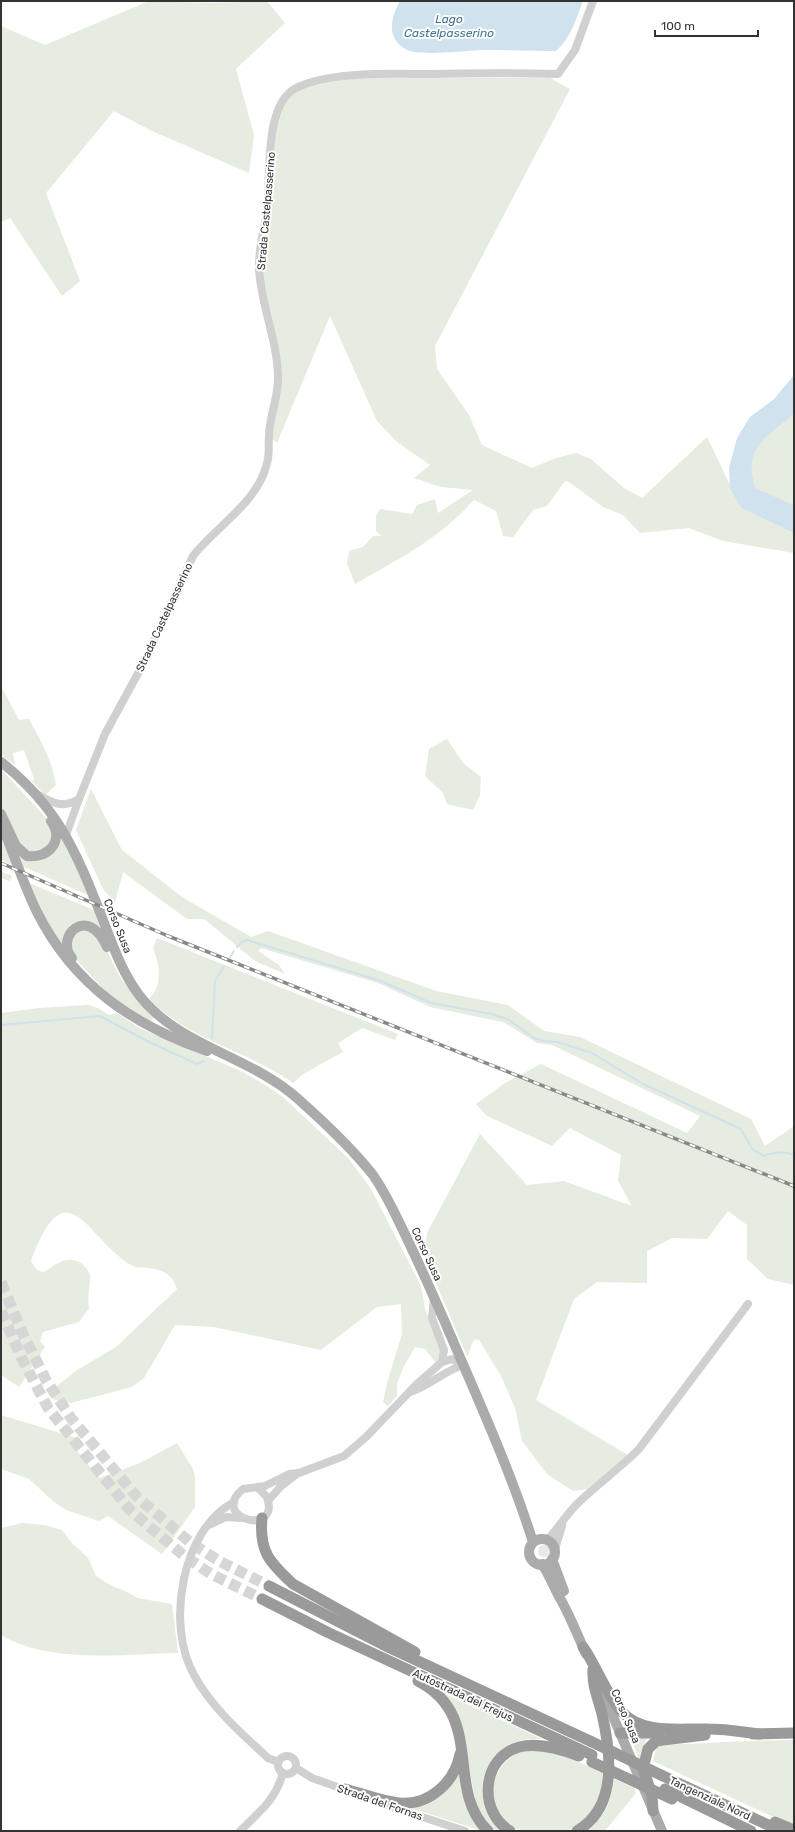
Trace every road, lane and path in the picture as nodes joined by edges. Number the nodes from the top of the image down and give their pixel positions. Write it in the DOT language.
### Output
graph roads {
  1 [pos="593,1"];
  2 [pos="1,762"];
  3 [pos="36,794"];
  4 [pos="79,799"];
  5 [pos="1,814"];
  6 [pos="1,824"];
  7 [pos="66,835"];
  8 [pos="132,985"];
  9 [pos="100,993"];
  10 [pos="247,1064"];
  11 [pos="434,1296"];
  12 [pos="748,1304"];
  13 [pos="442,1362"];
  14 [pos="463,1365"];
  15 [pos="410,1392"];
  16 [pos="299,1473"];
  17 [pos="258,1488"];
  18 [pos="268,1501"];
  19 [pos="234,1502"];
  20 [pos="242,1518"];
  21 [pos="262,1518"];
  22 [pos="562,1523"];
  23 [pos="208,1526"];
  24 [pos="540,1540"];
  25 [pos="553,1555"];
  26 [pos="542,1564"];
  27 [pos="269,1586"];
  28 [pos="262,1599"];
  29 [pos="568,1610"];
  30 [pos="327,1632"];
  31 [pos="583,1647"];
  32 [pos="593,1669"];
  33 [pos="459,1681"];
  34 [pos="620,1733"];
  35 [pos="794,1733"];
  36 [pos="760,1734"];
  37 [pos="708,1735"];
  38 [pos="461,1747"];
  39 [pos="592,1759"];
  40 [pos="278,1762"];
  41 [pos="296,1768"];
  42 [pos="283,1773"];
  43 [pos="662,1775"];
  44 [pos="345,1789"];
  45 [pos="665,1789"];
  46 [pos="718,1802"];
  47 [pos="700,1807"];
  48 [pos="653,1811"];
  49 [pos="794,1830"];
  50 [pos="240,1831"];
  51 [pos="465,1831"];
  52 [pos="488,1831"];
  53 [pos="510,1831"];
  54 [pos="577,1831"];
  55 [pos="662,1831"];
  56 [pos="751,1831"];
  57 [pos="781,1831"];
  1 -- 4 [label="street, Strada Castelpasserino"];
  2 -- 3 [label="main road, Corso Susa"];
  3 -- 4 [label="street"];
  3 -- 5 [label="main road"];
  3 -- 7 [label="main road, Corso Susa"];
  4 -- 7 [label="street, Strada Castelpasserino"];
  6 -- 9 [label="main road, Corso Susa"];
  7 -- 8 [label="main road, Corso Susa"];
  8 -- 9 [label="main road"];
  8 -- 10 [label="main road, Corso Susa"];
  9 -- 10 [label="main road, Corso Susa"];
  10 -- 11 [label="main road, Corso Susa"];
  11 -- 13 [label="street"];
  11 -- 14 [label="main road, Corso Susa"];
  12 -- 22 [label="street"];
  13 -- 14 [label="street"];
  13 -- 15 [label="street"];
  14 -- 15 [label="street"];
  14 -- 24 [label="main road, Corso Susa"];
  15 -- 16 [label="street"];
  16 -- 17 [label="street"];
  16 -- 18 [label="street"];
  17 -- 18 [label="street"];
  17 -- 19 [label="street"];
  18 -- 21 [label="street"];
  19 -- 20 [label="street"];
  19 -- 23 [label="street"];
  20 -- 21 [label="street"];
  20 -- 23 [label="street"];
  21 -- 33 [label="highway"];
  22 -- 24 [label="street"];
  22 -- 25 [label="street"];
  23 -- 40 [label="street"];
  24 -- 25 [label="main road"];
  24 -- 26 [label="main road"];
  25 -- 26 [label="main road"];
  25 -- 29 [label="main road, Corso Susa"];
  26 -- 29 [label="main road, Corso Susa"];
  27 -- 33 [label="highway, Autostrada del Frejus"];
  28 -- 30 [label="highway, Autostrada del Frejus"];
  29 -- 31 [label="main road, Corso Susa"];
  30 -- 38 [label="highway"];
  30 -- 39 [label="highway, Autostrada del Frejus"];
  31 -- 32 [label="main road, Corso Susa"];
  31 -- 36 [label="highway"];
  32 -- 34 [label="main road, Corso Susa"];
  32 -- 54 [label="highway"];
  33 -- 43 [label="highway, Autostrada del Frejus, bridge"];
  34 -- 37 [label="highway"];
  34 -- 48 [label="main road, Corso Susa"];
  35 -- 36 [label="highway"];
  36 -- 37 [label="highway"];
  37 -- 48 [label="highway"];
  38 -- 44 [label="highway"];
  38 -- 52 [label="highway"];
  39 -- 45 [label="highway, Autostrada del Frejus"];
  39 -- 47 [label="highway, bridge"];
  39 -- 53 [label="highway"];
  40 -- 41 [label="street"];
  40 -- 42 [label="street"];
  41 -- 42 [label="street"];
  41 -- 44 [label="street, Strada del Fornas"];
  42 -- 50 [label="street"];
  43 -- 46 [label="highway, Tangenziale Nord"];
  44 -- 51 [label="street, Strada del Fornas"];
  45 -- 47 [label="highway, Tangenziale Nord"];
  46 -- 49 [label="highway"];
  46 -- 57 [label="highway, Tangenziale Nord"];
  47 -- 56 [label="highway, Tangenziale Nord"];
  48 -- 55 [label="main road, Corso Susa"];
}
